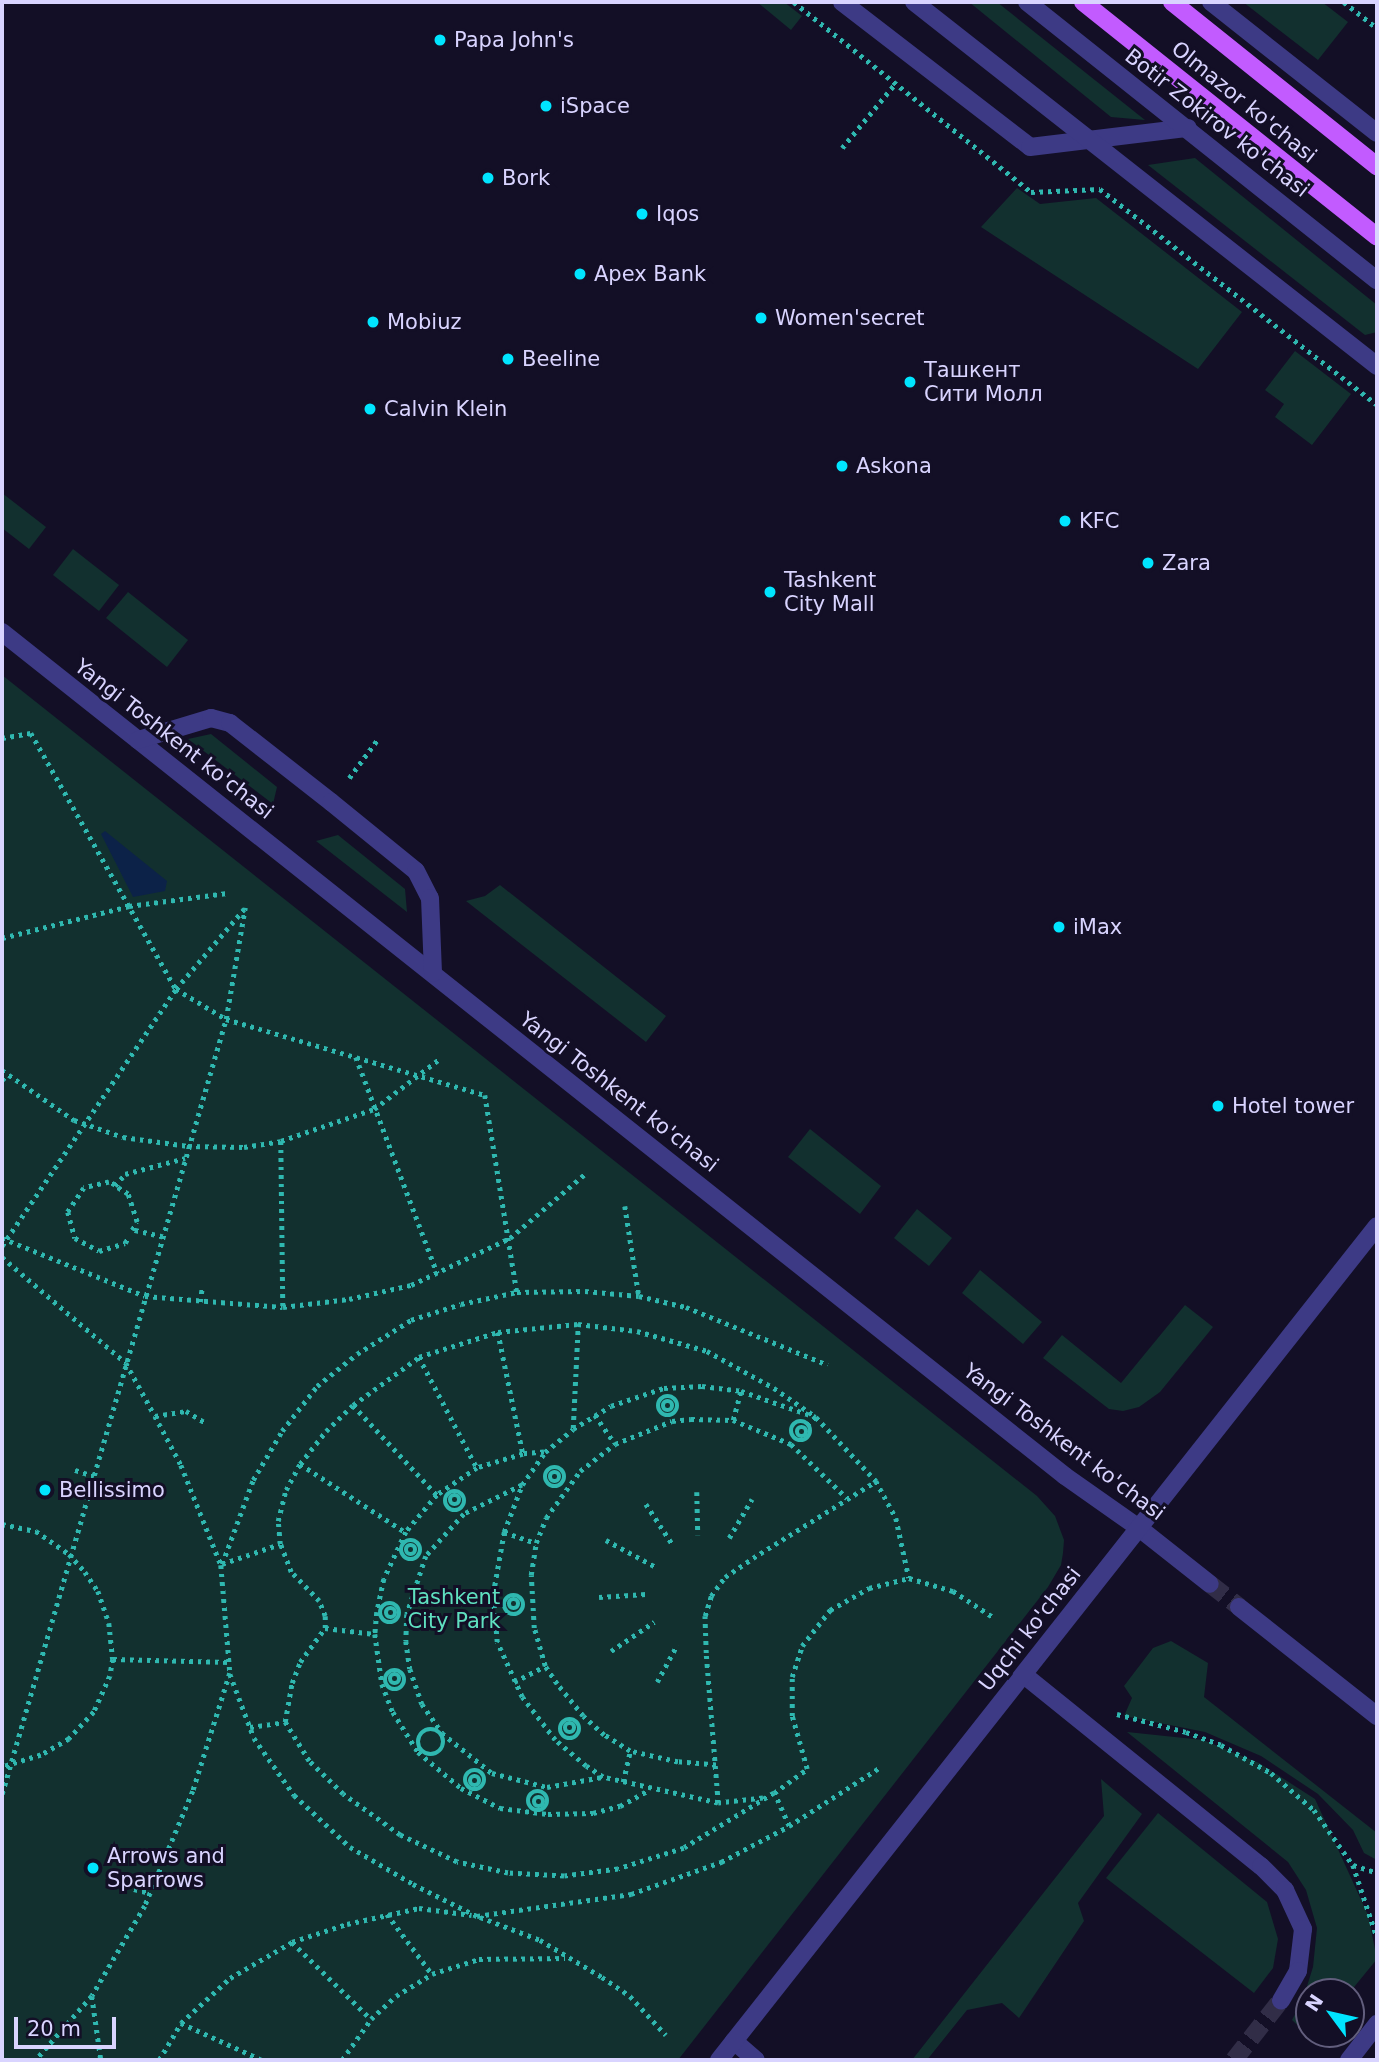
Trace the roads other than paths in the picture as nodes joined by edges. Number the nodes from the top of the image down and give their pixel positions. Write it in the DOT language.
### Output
graph roads {
  1 [pos="842,2"];
  2 [pos="914,2"];
  3 [pos="1027,2"];
  4 [pos="1083,2"];
  5 [pos="1172,2"];
  6 [pos="1211,2"];
  7 [pos="1188,128"];
  8 [pos="1377,133"];
  9 [pos="1087,139"];
  10 [pos="1377,166"];
  11 [pos="1377,237"];
  12 [pos="1377,280"];
  13 [pos="1377,366"];
  14 [pos="2,632"];
  15 [pos="138,740"];
  16 [pos="433,973"];
  17 [pos="1377,1226"];
  18 [pos="1139,1528"];
  19 [pos="1210,1584"];
  20 [pos="1239,1607"];
  21 [pos="1024,1675"];
  22 [pos="1377,1716"];
  23 [pos="1281,2000"];
  24 [pos="1377,2024"];
  25 [pos="734,2041"];
  26 [pos="719,2060"];
  27 [pos="756,2060"];
  28 [pos="1349,2060"];
  1 -- 9 [label="street"];
  2 -- 9 [label="street"];
  3 -- 7 [label="street, Botir Zokirov ko'chasi"];
  4 -- 11 [label="main road, Olmazor ko'chasi"];
  5 -- 10 [label="main road"];
  6 -- 8 [label="street"];
  7 -- 9 [label="street"];
  7 -- 12 [label="street, Botir Zokirov ko'chasi"];
  9 -- 13 [label="street"];
  14 -- 15 [label="street, Yangi Toshkent ko'chasi"];
  15 -- 16 [label="street, Yangi Toshkent ko'chasi"];
  15 -- 16 [label="street"];
  16 -- 18 [label="street, Yangi Toshkent ko'chasi"];
  17 -- 18 [label="street, Uqchi ko'chasi"];
  18 -- 19 [label="street, Yangi Toshkent ko'chasi"];
  18 -- 21 [label="street, Uqchi ko'chasi"];
  20 -- 22 [label="street"];
  21 -- 23 [label="street"];
  21 -- 25 [label="street, Uqchi ko'chasi"];
  24 -- 28 [label="street"];
  25 -- 26 [label="street, Uqchi ko'chasi"];
  25 -- 27 [label="street"];
}
